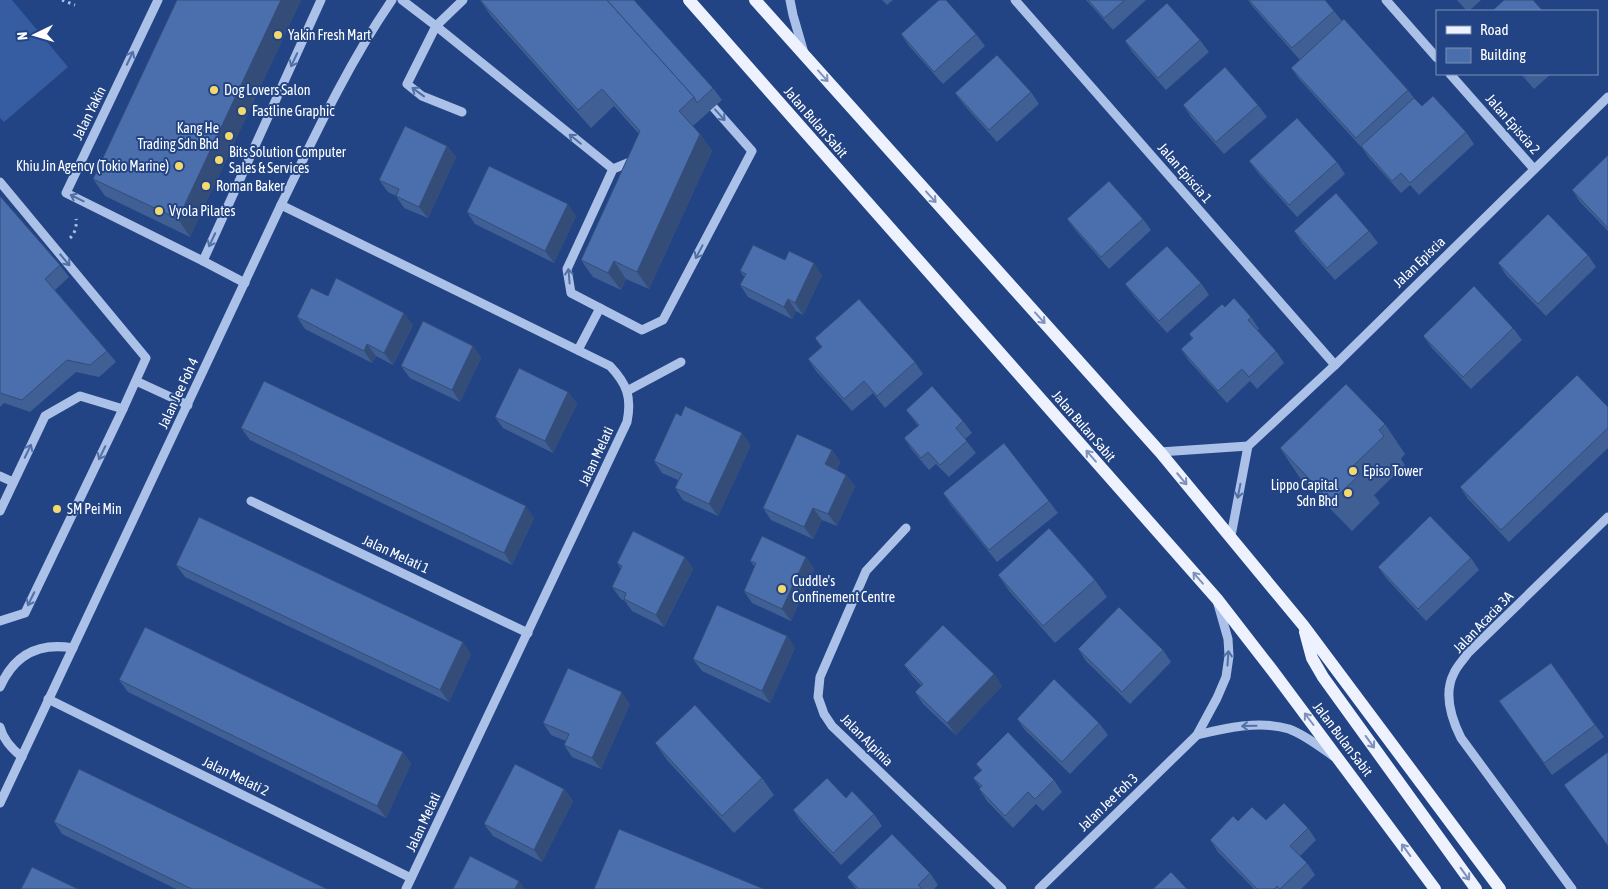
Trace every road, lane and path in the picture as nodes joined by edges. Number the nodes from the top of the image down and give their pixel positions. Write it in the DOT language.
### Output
graph roads {
  1 [pos="62,0"];
  2 [pos="158,0"];
  3 [pos="321,0"];
  4 [pos="392,0"];
  5 [pos="402,0"];
  6 [pos="462,0"];
  7 [pos="689,0"];
  8 [pos="756,0"];
  9 [pos="790,0"];
  10 [pos="1015,0"];
  11 [pos="1386,0"];
  12 [pos="75,5"];
  13 [pos="436,26"];
  14 [pos="805,56"];
  15 [pos="1436,57"];
  16 [pos="1451,75"];
  17 [pos="701,93"];
  18 [pos="1608,97"];
  19 [pos="462,112"];
  20 [pos="643,156"];
  21 [pos="613,169"];
  22 [pos="1534,169"];
  23 [pos="0,182"];
  24 [pos="72,196"];
  25 [pos="282,205"];
  26 [pos="57,250"];
  27 [pos="202,260"];
  28 [pos="245,283"];
  29 [pos="600,308"];
  30 [pos="578,350"];
  31 [pos="681,362"];
  32 [pos="1335,365"];
  33 [pos="136,381"];
  34 [pos="628,391"];
  35 [pos="188,405"];
  36 [pos="123,409"];
  37 [pos="1248,446"];
  38 [pos="1160,452"];
  39 [pos="0,476"];
  40 [pos="13,482"];
  41 [pos="251,501"];
  42 [pos="0,511"];
  43 [pos="1608,517"];
  44 [pos="906,528"];
  45 [pos="1231,536"];
  46 [pos="1217,599"];
  47 [pos="0,621"];
  48 [pos="1303,625"];
  49 [pos="528,633"];
  50 [pos="72,648"];
  51 [pos="0,687"];
  52 [pos="48,699"];
  53 [pos="0,727"];
  54 [pos="1197,735"];
  55 [pos="22,757"];
  56 [pos="1340,761"];
  57 [pos="0,803"];
  58 [pos="411,878"];
  59 [pos="406,889"];
  60 [pos="1002,889"];
  61 [pos="1039,889"];
  62 [pos="1435,889"];
  63 [pos="1476,889"];
  64 [pos="1500,889"];
  65 [pos="1572,889"];
  1 -- 12 [label="path"];
  24 -- 2 [label="street, Jalan Yakin, one-way"];
  3 -- 27 [label="street, one-way"];
  4 -- 25 [label="street, Jalan Jee Foh 4"];
  5 -- 13 [label="street"];
  6 -- 13 [label="street"];
  46 -- 7 [label="main road, Jalan Bulan Sabit, one-way"];
  8 -- 14 [label="main road"];
  9 -- 14 [label="street"];
  10 -- 32 [label="street, Jalan Episcia 1"];
  11 -- 15 [label="street"];
  19 -- 13 [label="street, one-way"];
  21 -- 13 [label="street, one-way"];
  14 -- 38 [label="main road, one-way"];
  16 -- 22 [label="street, Jalan Episcia 2"];
  17 -- 29 [label="street, one-way"];
  18 -- 22 [label="street, Jalan Episcia"];
  20 -- 21 [label="street"];
  29 -- 21 [label="street, one-way"];
  22 -- 32 [label="street, Jalan Episcia"];
  23 -- 26 [label="street"];
  24 -- 26 [label="path"];
  27 -- 24 [label="street, one-way"];
  25 -- 28 [label="street, Jalan Jee Foh 4"];
  25 -- 30 [label="street"];
  26 -- 33 [label="street, one-way"];
  27 -- 28 [label="street"];
  28 -- 35 [label="street, Jalan Jee Foh 4"];
  29 -- 30 [label="street"];
  30 -- 34 [label="street"];
  31 -- 34 [label="street"];
  32 -- 37 [label="street, Jalan Episcia"];
  33 -- 35 [label="street"];
  33 -- 36 [label="street"];
  34 -- 49 [label="street, Jalan Melati"];
  35 -- 50 [label="street, Jalan Jee Foh 4"];
  40 -- 36 [label="street, one-way"];
  36 -- 47 [label="street, one-way"];
  37 -- 38 [label="street"];
  37 -- 45 [label="street, one-way"];
  38 -- 45 [label="main road, one-way"];
  39 -- 40 [label="street"];
  40 -- 42 [label="street"];
  41 -- 49 [label="street, Jalan Melati 1"];
  43 -- 65 [label="street, Jalan Acacia 3A"];
  44 -- 60 [label="street, Jalan Alpinia"];
  45 -- 48 [label="main road"];
  54 -- 46 [label="street, Jalan Jee Foh 3, one-way"];
  56 -- 46 [label="main road, Jalan Bulan Sabit, one-way"];
  48 -- 63 [label="main road, one-way"];
  48 -- 64 [label="main road"];
  49 -- 58 [label="street, Jalan Melati"];
  50 -- 51 [label="street"];
  50 -- 52 [label="street, Jalan Jee Foh 4"];
  52 -- 55 [label="street, Jalan Jee Foh 4"];
  52 -- 58 [label="street, Jalan Melati 2"];
  53 -- 55 [label="street"];
  56 -- 54 [label="street, one-way"];
  54 -- 61 [label="street, Jalan Jee Foh 3"];
  55 -- 57 [label="street, Jalan Jee Foh 4"];
  62 -- 56 [label="main road, Jalan Bulan Sabit, one-way"];
  58 -- 59 [label="street, Jalan Melati"];
}
